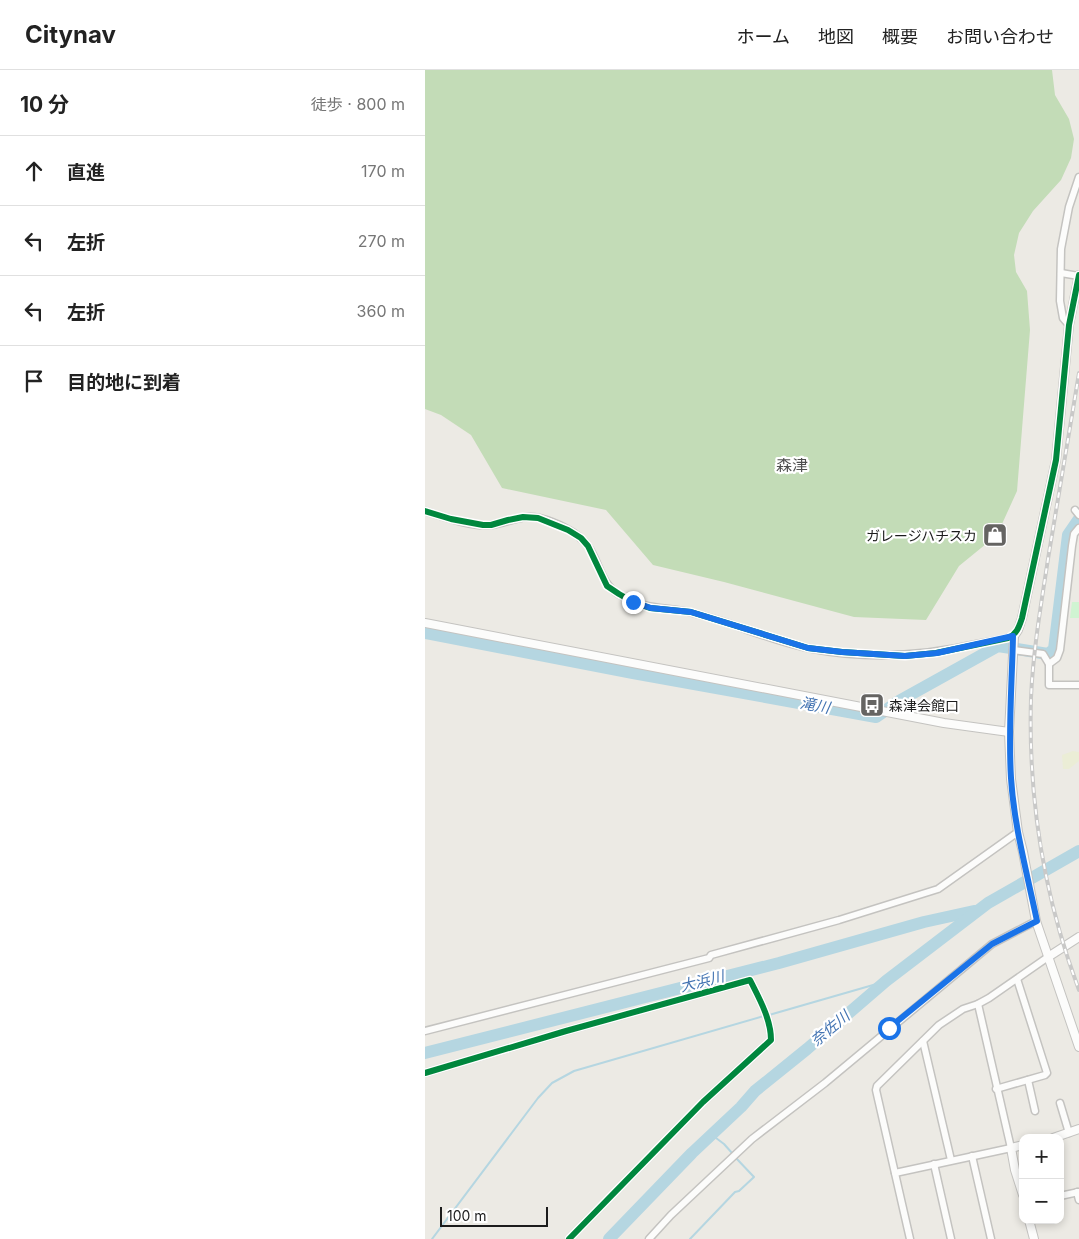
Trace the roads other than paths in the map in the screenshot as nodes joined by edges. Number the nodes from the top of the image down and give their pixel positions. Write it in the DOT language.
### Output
graph roads {
  1 [pos="1079,177"];
  2 [pos="1061,272"];
  3 [pos="1079,275"];
  4 [pos="1069,325"];
  5 [pos="425,511"];
  6 [pos="1079,528"];
  7 [pos="1075,546"];
  8 [pos="425,622"];
  9 [pos="1013,636"];
  10 [pos="1013,650"];
  11 [pos="1049,664"];
  12 [pos="1079,685"];
  13 [pos="1009,732"];
  14 [pos="1018,832"];
  15 [pos="1037,921"];
  16 [pos="1079,937"];
  17 [pos="1048,957"];
  18 [pos="1017,979"];
  19 [pos="978,1004"];
  20 [pos="425,1031"];
  21 [pos="923,1041"];
  22 [pos="1079,1047"];
  23 [pos="425,1074"];
  24 [pos="1028,1080"];
  25 [pos="997,1089"];
  26 [pos="1060,1103"];
  27 [pos="1035,1111"];
  28 [pos="1079,1129"];
  29 [pos="1069,1133"];
  30 [pos="1064,1135"];
  31 [pos="1019,1146"];
  32 [pos="1011,1148"];
  33 [pos="972,1156"];
  34 [pos="951,1160"];
  35 [pos="934,1164"];
  36 [pos="895,1173"];
  37 [pos="1019,1182"];
  38 [pos="1078,1192"];
  39 [pos="1064,1195"];
  40 [pos="1079,1200"];
  41 [pos="1030,1224"];
  42 [pos="569,1239"];
  43 [pos="649,1239"];
  44 [pos="910,1239"];
  45 [pos="951,1239"];
  46 [pos="991,1239"];
  47 [pos="1034,1239"];
  1 -- 2 [label="street"];
  2 -- 3 [label="street"];
  2 -- 4 [label="street"];
  3 -- 4 [label="street"];
  4 -- 9 [label="street"];
  5 -- 9 [label="street"];
  6 -- 7 [label="street"];
  7 -- 11 [label="street"];
  8 -- 13 [label="street"];
  9 -- 10 [label="street"];
  10 -- 11 [label="street"];
  10 -- 13 [label="street"];
  11 -- 12 [label="street"];
  13 -- 14 [label="street"];
  14 -- 15 [label="street"];
  14 -- 20 [label="street"];
  15 -- 17 [label="street"];
  15 -- 43 [label="street"];
  16 -- 17 [label="street"];
  17 -- 18 [label="street"];
  17 -- 22 [label="street"];
  18 -- 19 [label="street"];
  18 -- 24 [label="street"];
  19 -- 21 [label="street"];
  19 -- 25 [label="street"];
  21 -- 34 [label="street"];
  21 -- 36 [label="street"];
  23 -- 42 [label="street"];
  24 -- 25 [label="street"];
  24 -- 27 [label="street"];
  25 -- 32 [label="street"];
  26 -- 29 [label="street"];
  28 -- 29 [label="street"];
  29 -- 30 [label="street"];
  31 -- 32 [label="street"];
  32 -- 33 [label="street"];
  32 -- 37 [label="street"];
  33 -- 34 [label="street"];
  33 -- 46 [label="street"];
  34 -- 35 [label="street"];
  35 -- 36 [label="street"];
  35 -- 45 [label="street"];
  36 -- 44 [label="street"];
  38 -- 39 [label="street"];
  38 -- 40 [label="street"];
  41 -- 47 [label="street"];
}
